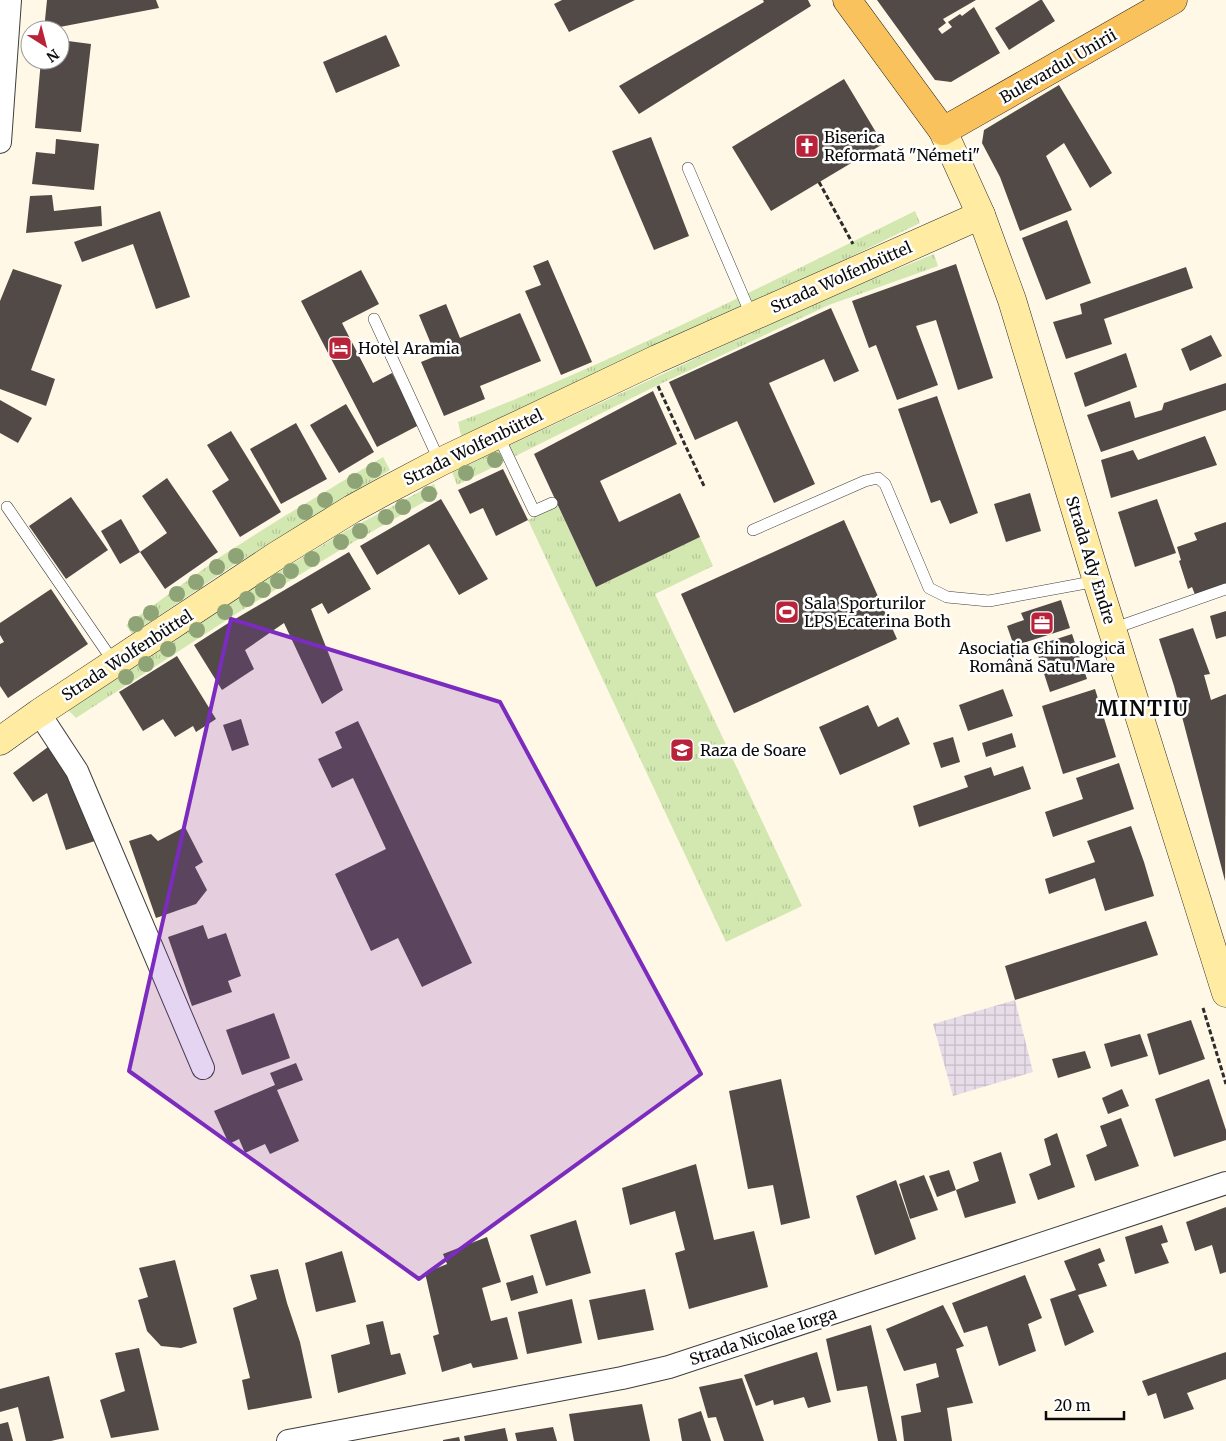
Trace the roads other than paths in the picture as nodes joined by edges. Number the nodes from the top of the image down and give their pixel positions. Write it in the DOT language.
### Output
graph roads {
  1 [pos="10,0"];
  2 [pos="847,0"];
  3 [pos="1172,0"];
  4 [pos="943,132"];
  5 [pos="0,142"];
  6 [pos="688,168"];
  7 [pos="981,216"];
  8 [pos="752,317"];
  9 [pos="374,320"];
  10 [pos="498,434"];
  11 [pos="440,462"];
  12 [pos="552,503"];
  13 [pos="7,507"];
  14 [pos="753,530"];
  15 [pos="1096,581"];
  16 [pos="1226,589"];
  17 [pos="1112,630"];
  18 [pos="115,664"];
  19 [pos="39,713"];
  20 [pos="0,741"];
  21 [pos="1226,994"];
  22 [pos="203,1068"];
  23 [pos="1226,1184"];
  24 [pos="288,1441"];
  1 -- 5 [label="street"];
  2 -- 4 [label="main road"];
  3 -- 4 [label="main road, Bulevardul Unirii"];
  4 -- 7 [label="main road, Strada Ady Endre"];
  6 -- 8 [label="lane"];
  7 -- 8 [label="main road, Strada Wolfenbüttel"];
  7 -- 15 [label="main road, Strada Ady Endre"];
  8 -- 10 [label="main road, Strada Wolfenbüttel"];
  9 -- 11 [label="lane"];
  10 -- 11 [label="main road, Strada Wolfenbüttel"];
  10 -- 12 [label="lane"];
  11 -- 18 [label="main road, Strada Wolfenbüttel"];
  13 -- 18 [label="lane"];
  14 -- 15 [label="lane"];
  15 -- 17 [label="main road, Strada Ady Endre"];
  16 -- 17 [label="lane"];
  17 -- 21 [label="main road, Strada Ady Endre"];
  18 -- 19 [label="main road, Strada Wolfenbüttel"];
  19 -- 20 [label="main road, Strada Wolfenbüttel"];
  19 -- 22 [label="street"];
  23 -- 24 [label="street, Strada Nicolae Iorga"];
}
